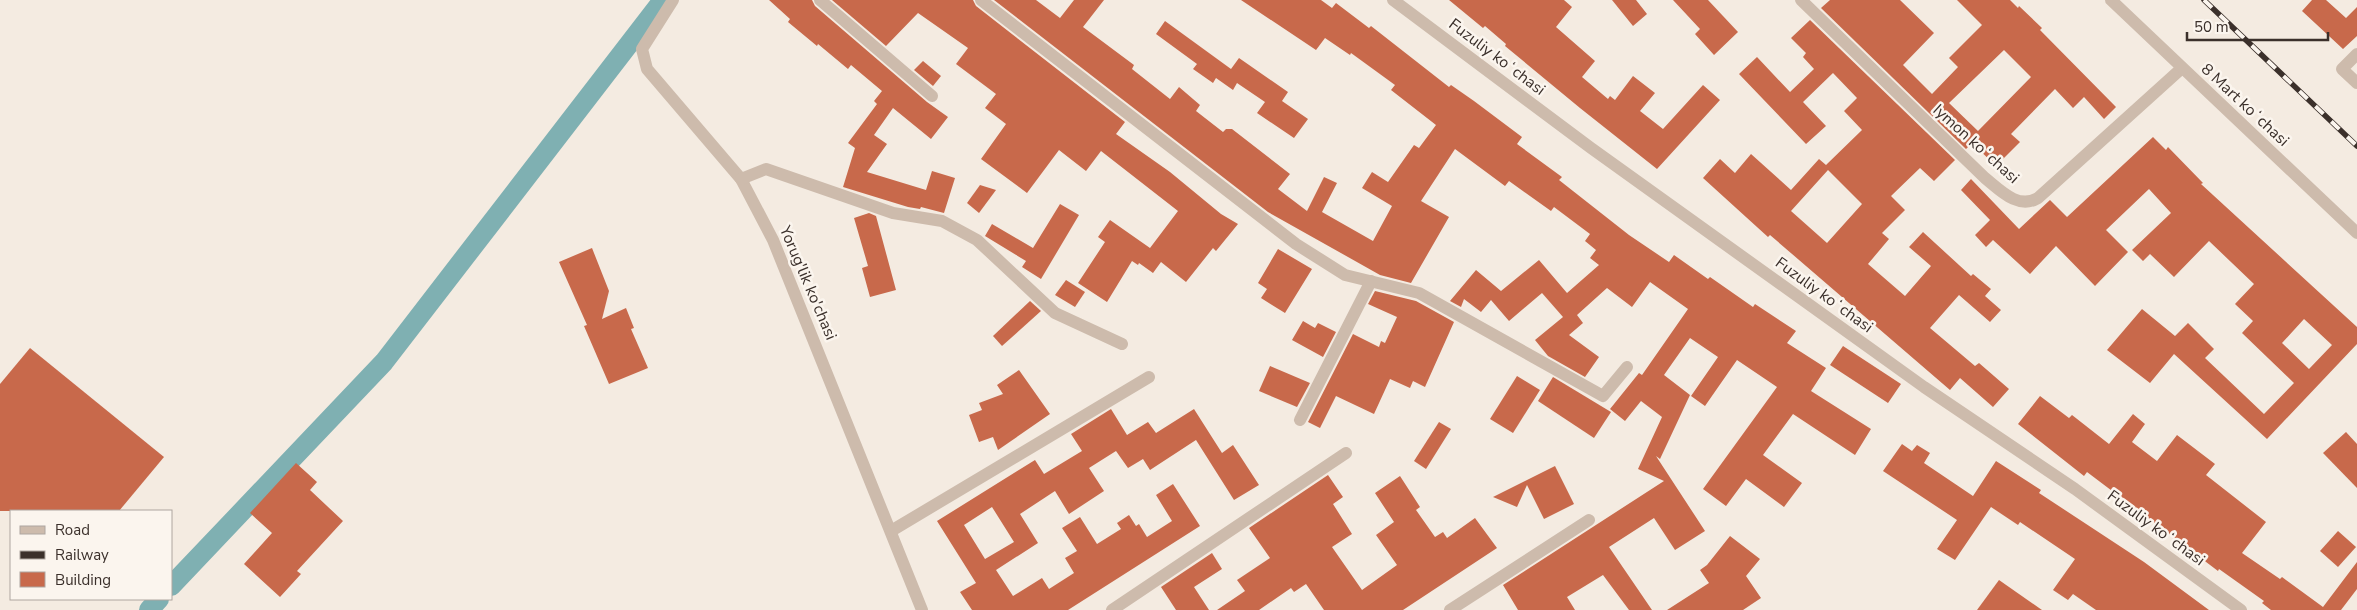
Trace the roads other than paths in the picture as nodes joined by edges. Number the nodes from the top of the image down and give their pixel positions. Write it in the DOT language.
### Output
graph roads {
  1 [pos="673,0"];
  2 [pos="820,0"];
  3 [pos="981,0"];
  4 [pos="1393,0"];
  5 [pos="1801,0"];
  6 [pos="2111,0"];
  7 [pos="2357,54"];
  8 [pos="2182,68"];
  9 [pos="2357,83"];
  10 [pos="932,96"];
  11 [pos="741,179"];
  12 [pos="2357,233"];
  13 [pos="1371,281"];
  14 [pos="1122,344"];
  15 [pos="1627,367"];
  16 [pos="1149,377"];
  17 [pos="1300,420"];
  18 [pos="1346,453"];
  19 [pos="1589,520"];
  20 [pos="892,531"];
  21 [pos="922,610"];
  22 [pos="1112,610"];
  23 [pos="1450,610"];
  24 [pos="2241,610"];
  1 -- 11 [label="street, Yorug'lik ko'chasi"];
  2 -- 10 [label="street"];
  3 -- 13 [label="street"];
  4 -- 24 [label="street, Fuzuliy koʻchasi"];
  5 -- 8 [label="street, Iymon koʻchasi"];
  6 -- 8 [label="street, 8 Mart koʻchasi"];
  7 -- 9 [label="street"];
  8 -- 12 [label="street, 8 Mart koʻchasi"];
  11 -- 14 [label="street"];
  11 -- 20 [label="street, Yorug'lik ko'chasi"];
  13 -- 15 [label="street"];
  13 -- 17 [label="street"];
  16 -- 20 [label="street"];
  18 -- 22 [label="street"];
  19 -- 23 [label="street"];
  20 -- 21 [label="street, Yorug'lik ko'chasi"];
}
